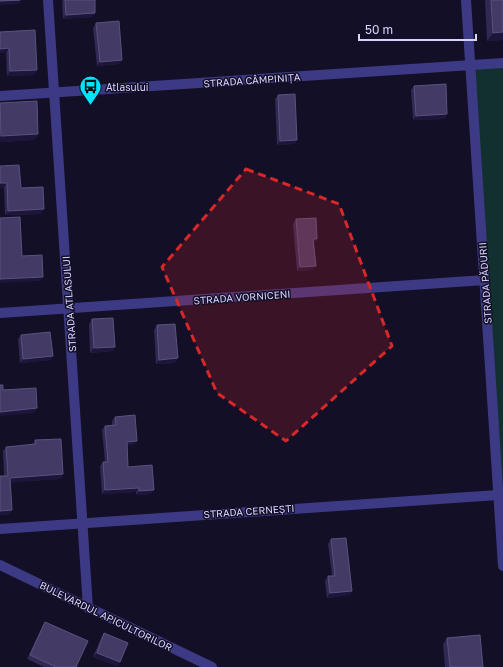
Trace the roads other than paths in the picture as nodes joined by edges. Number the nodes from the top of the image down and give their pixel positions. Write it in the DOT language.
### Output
graph roads {
  1 [pos="48,0"];
  2 [pos="466,0"];
  3 [pos="503,63"];
  4 [pos="470,65"];
  5 [pos="54,93"];
  6 [pos="0,96"];
  7 [pos="485,280"];
  8 [pos="69,309"];
  9 [pos="0,313"];
  10 [pos="498,495"];
  11 [pos="82,523"];
  12 [pos="0,529"];
  13 [pos="0,565"];
  14 [pos="503,566"];
  15 [pos="88,608"];
  16 [pos="212,667"];
  1 -- 5 [label="street, STRADA ATLASULUI"];
  2 -- 4 [label="street, STRADA PĂDURII"];
  3 -- 4 [label="street, STRADA CÂMPINIȚA"];
  4 -- 5 [label="street, STRADA CÂMPINIȚA"];
  4 -- 7 [label="street, STRADA PĂDURII"];
  5 -- 6 [label="street, STRADA CÂMPINIȚA"];
  5 -- 8 [label="street, STRADA ATLASULUI"];
  7 -- 8 [label="street, STRADA VORNICENI"];
  7 -- 10 [label="street, STRADA PĂDURII"];
  8 -- 9 [label="street, STRADA VORNICENI"];
  8 -- 11 [label="street, STRADA ATLASULUI"];
  10 -- 11 [label="street, STRADA CERNEȘTI"];
  10 -- 14 [label="street, STRADA PĂDURII"];
  11 -- 12 [label="street, STRADA CERNEȘTI"];
  11 -- 15 [label="street, STRADA ATLASULUI"];
  13 -- 15 [label="street, BULEVARDUL APICULTORILOR"];
  15 -- 16 [label="street, BULEVARDUL APICULTORILOR"];
}
